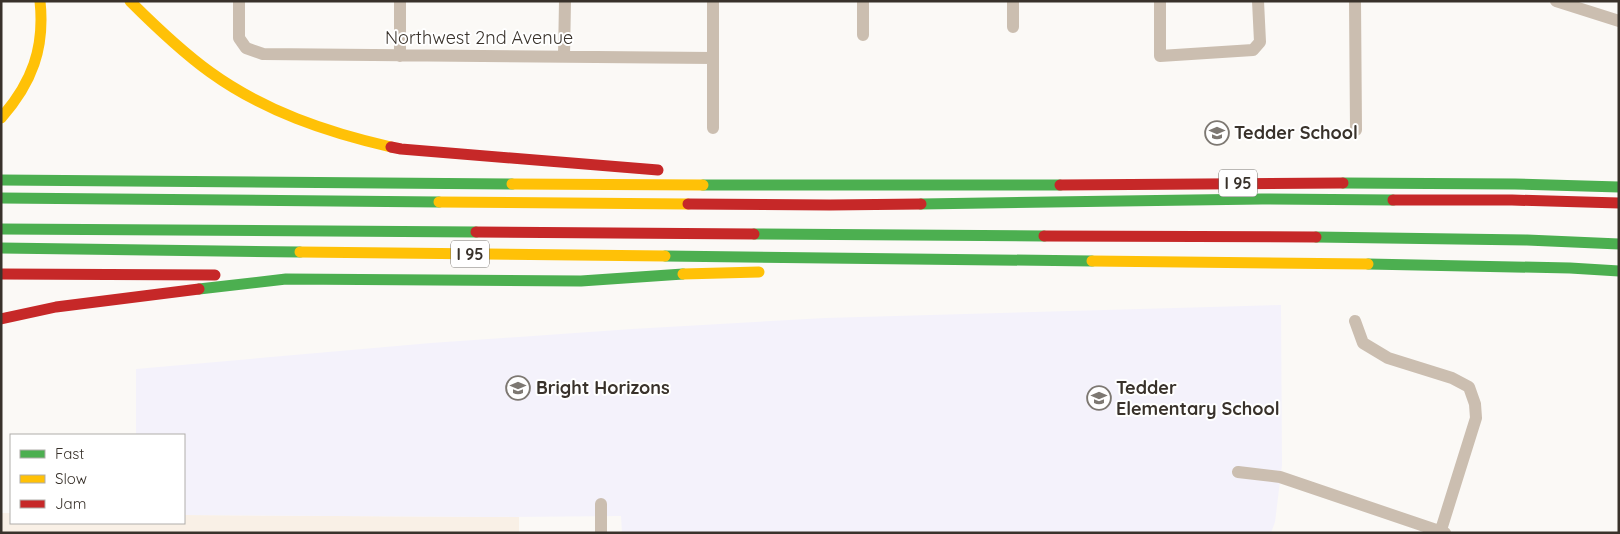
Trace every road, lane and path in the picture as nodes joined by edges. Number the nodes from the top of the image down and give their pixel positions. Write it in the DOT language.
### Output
graph roads {
  1 [pos="40,1"];
  2 [pos="130,1"];
  3 [pos="239,1"];
  4 [pos="400,1"];
  5 [pos="565,1"];
  6 [pos="713,1"];
  7 [pos="863,1"];
  8 [pos="1013,1"];
  9 [pos="1160,1"];
  10 [pos="1258,1"];
  11 [pos="1356,1"];
  12 [pos="1556,1"];
  13 [pos="1619,21"];
  14 [pos="1013,27"];
  15 [pos="863,35"];
  16 [pos="400,56"];
  17 [pos="564,56"];
  18 [pos="713,58"];
  19 [pos="1,118"];
  20 [pos="713,128"];
  21 [pos="1356,130"];
  22 [pos="674,171"];
  23 [pos="825,175"];
  24 [pos="1,180"];
  25 [pos="857,186"];
  26 [pos="1619,187"];
  27 [pos="1,198"];
  28 [pos="1619,203"];
  29 [pos="830,205"];
  30 [pos="1191,212"];
  31 [pos="1,229"];
  32 [pos="1618,244"];
  33 [pos="1,248"];
  34 [pos="907,259"];
  35 [pos="794,268"];
  36 [pos="767,271"];
  37 [pos="1619,271"];
  38 [pos="1,274"];
  39 [pos="286,279"];
  40 [pos="1,319"];
  41 [pos="1355,321"];
  42 [pos="1238,472"];
  43 [pos="601,504"];
  44 [pos="1442,532"];
  45 [pos="601,533"];
  1 -- 19 [label="highway"];
  2 -- 22 [label="highway"];
  3 -- 16 [label="street, Northwest 2nd Avenue"];
  4 -- 16 [label="street"];
  5 -- 17 [label="street"];
  6 -- 18 [label="street"];
  7 -- 15 [label="street"];
  8 -- 14 [label="street"];
  9 -- 10 [label="street"];
  11 -- 21 [label="street"];
  12 -- 13 [label="street"];
  16 -- 17 [label="street, Northwest 2nd Avenue"];
  17 -- 18 [label="street, Northwest 2nd Avenue"];
  18 -- 20 [label="street"];
  23 -- 25 [label="highway"];
  24 -- 25 [label="highway, I 95"];
  25 -- 26 [label="highway, I 95"];
  27 -- 29 [label="highway"];
  28 -- 29 [label="highway"];
  29 -- 30 [label="highway"];
  31 -- 32 [label="highway"];
  33 -- 34 [label="highway, I 95"];
  34 -- 35 [label="highway"];
  34 -- 37 [label="highway, I 95"];
  36 -- 39 [label="highway"];
  38 -- 39 [label="highway"];
  39 -- 40 [label="highway"];
  41 -- 44 [label="street"];
  42 -- 44 [label="street"];
  43 -- 45 [label="street"];
}
